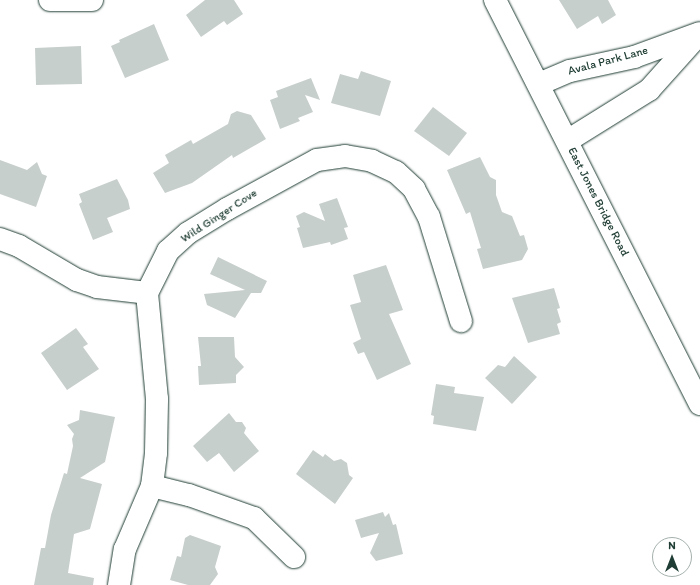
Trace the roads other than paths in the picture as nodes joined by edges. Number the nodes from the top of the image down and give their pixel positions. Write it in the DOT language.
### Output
graph roads {
  1 [pos="50,0"];
  2 [pos="92,0"];
  3 [pos="495,0"];
  4 [pos="700,33"];
  5 [pos="539,84"];
  6 [pos="567,141"];
  7 [pos="0,239"];
  8 [pos="147,293"];
  9 [pos="460,321"];
  10 [pos="700,404"];
  11 [pos="152,486"];
  12 [pos="294,557"];
  13 [pos="119,585"];
  1 -- 2 [label="street"];
  3 -- 5 [label="street, East Jones Bridge Road"];
  4 -- 5 [label="street, Avala Park Lane"];
  4 -- 6 [label="street, Avala Park Lane"];
  5 -- 6 [label="street, East Jones Bridge Road"];
  6 -- 10 [label="street, East Jones Bridge Road"];
  7 -- 8 [label="street"];
  8 -- 9 [label="street, Wild Ginger Cove"];
  8 -- 11 [label="street"];
  11 -- 12 [label="street"];
  11 -- 13 [label="street"];
}
